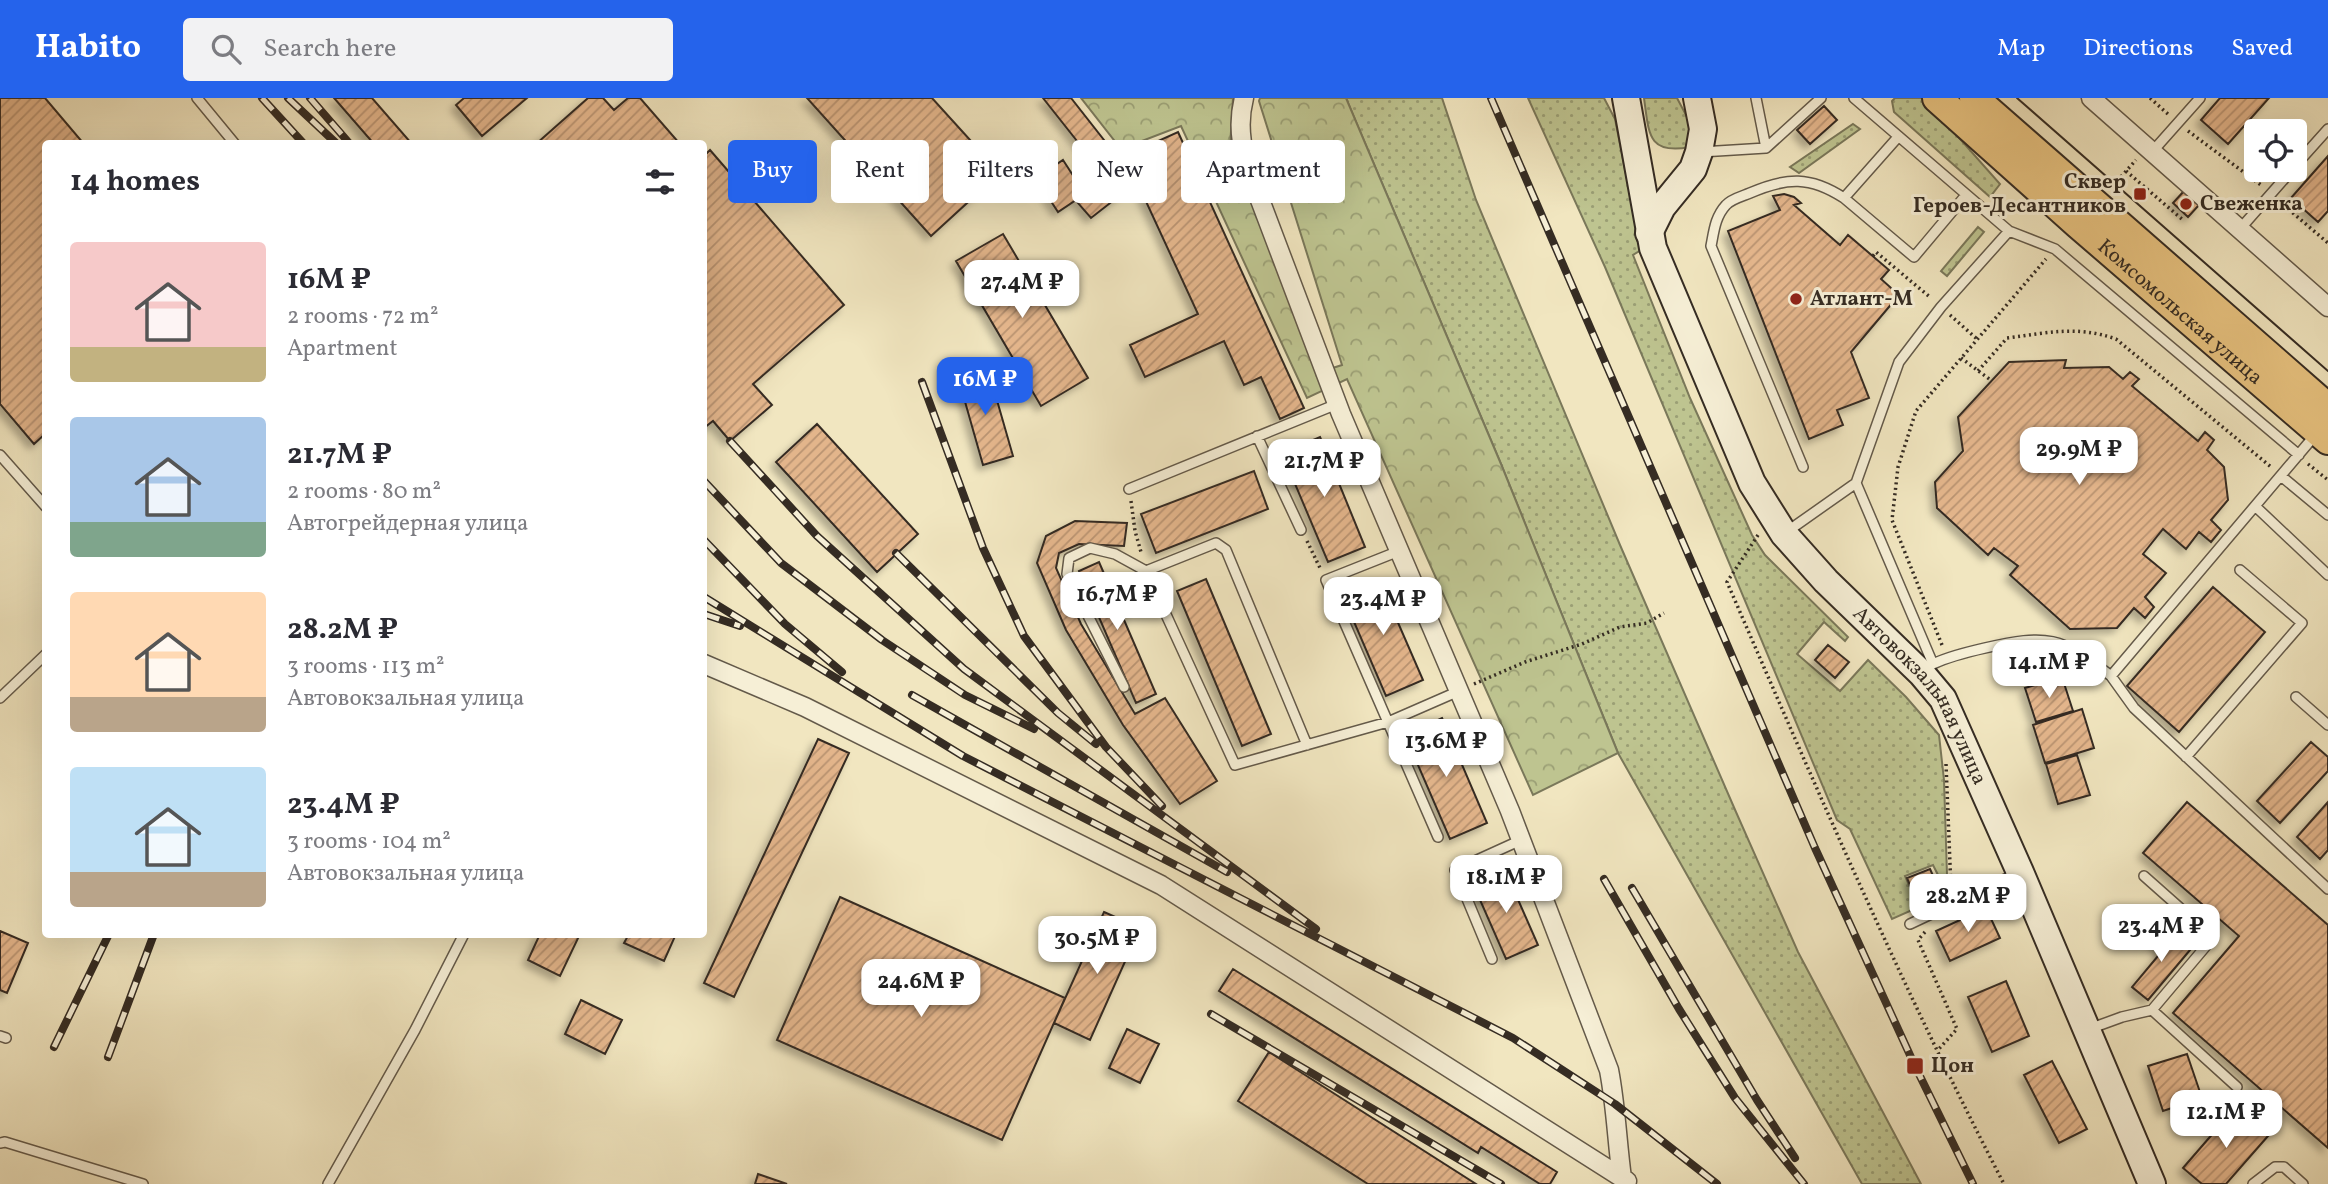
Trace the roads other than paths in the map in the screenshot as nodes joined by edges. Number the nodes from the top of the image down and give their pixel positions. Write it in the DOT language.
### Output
graph roads {
  1 [pos="197,98"];
  2 [pos="1244,98"];
  3 [pos="1626,98"];
  4 [pos="1697,98"];
  5 [pos="1756,98"];
  6 [pos="1821,98"];
  7 [pos="1854,98"];
  8 [pos="1937,98"];
  9 [pos="1975,98"];
  10 [pos="2091,98"];
  11 [pos="2184,98"];
  12 [pos="2200,98"];
  13 [pos="2193,106"];
  14 [pos="2328,129"];
  15 [pos="1898,137"];
  16 [pos="232,140"];
  17 [pos="1766,148"];
  18 [pos="1699,152"];
  19 [pos="2152,152"];
  20 [pos="2307,152"];
  21 [pos="2281,182"];
  22 [pos="1966,195"];
  23 [pos="1844,198"];
  24 [pos="2239,229"];
  25 [pos="2009,231"];
  26 [pos="1649,233"];
  27 [pos="2327,305"];
  28 [pos="1337,404"];
  29 [pos="2325,427"];
  30 [pos="1257,436"];
  31 [pos="0,455"];
  32 [pos="2299,455"];
  33 [pos="1803,467"];
  34 [pos="2281,475"];
  35 [pos="1856,483"];
  36 [pos="1129,489"];
  37 [pos="42,502"];
  38 [pos="2255,506"];
  39 [pos="2328,516"];
  40 [pos="1301,530"];
  41 [pos="1771,534"];
  42 [pos="1399,551"];
  43 [pos="2240,570"];
  44 [pos="1146,571"];
  45 [pos="2328,575"];
  46 [pos="42,658"];
  47 [pos="707,665"];
  48 [pos="1928,669"];
  49 [pos="2111,676"];
  50 [pos="1124,687"];
  51 [pos="1459,691"];
  52 [pos="2296,696"];
  53 [pos="0,698"];
  54 [pos="1388,722"];
  55 [pos="2328,725"];
  56 [pos="1307,745"];
  57 [pos="2186,757"];
  58 [pos="1438,837"];
  59 [pos="1521,840"];
  60 [pos="2020,872"];
  61 [pos="2144,876"];
  62 [pos="2328,889"];
  63 [pos="1910,924"];
  64 [pos="462,938"];
  65 [pos="1492,959"];
  66 [pos="2152,1010"];
  67 [pos="2087,1029"];
  68 [pos="2237,1087"];
  69 [pos="0,1143"];
  70 [pos="1627,1181"];
  71 [pos="143,1184"];
  72 [pos="328,1184"];
  73 [pos="2152,1184"];
  74 [pos="2253,1184"];
  75 [pos="2303,1184"];
  1 -- 16 [label="lane"];
  2 -- 28 [label="street"];
  3 -- 26 [label="street, Автовокзальная улица"];
  4 -- 18 [label="street"];
  5 -- 17 [label="lane"];
  6 -- 17 [label="lane"];
  7 -- 15 [label="lane"];
  8 -- 29 [label="main road, Комсомольская улица"];
  9 -- 29 [label="main road, Комсомольская улица"];
  10 -- 19 [label="street"];
  11 -- 13 [label="lane"];
  12 -- 13 [label="lane"];
  13 -- 19 [label="lane"];
  14 -- 20 [label="lane"];
  15 -- 22 [label="lane"];
  15 -- 23 [label="lane"];
  17 -- 18 [label="lane"];
  18 -- 26 [label="street"];
  19 -- 24 [label="street"];
  21 -- 24 [label="lane"];
  22 -- 23 [label="lane"];
  22 -- 25 [label="lane"];
  23 -- 33 [label="lane"];
  24 -- 27 [label="street"];
  25 -- 32 [label="lane"];
  25 -- 35 [label="lane"];
  26 -- 41 [label="street, Автовокзальная улица"];
  28 -- 30 [label="lane"];
  28 -- 42 [label="street"];
  29 -- 32 [label="lane"];
  30 -- 36 [label="lane"];
  30 -- 40 [label="lane"];
  31 -- 37 [label="lane"];
  32 -- 34 [label="lane"];
  34 -- 38 [label="lane"];
  34 -- 39 [label="lane"];
  35 -- 41 [label="lane"];
  35 -- 48 [label="lane"];
  38 -- 45 [label="lane"];
  38 -- 49 [label="lane"];
  41 -- 48 [label="street, Автовокзальная улица"];
  42 -- 51 [label="street"];
  42 -- 54 [label="lane"];
  43 -- 57 [label="lane"];
  44 -- 50 [label="lane"];
  44 -- 56 [label="lane"];
  44 -- 56 [label="lane"];
  46 -- 53 [label="lane"];
  47 -- 70 [label="street"];
  48 -- 49 [label="lane"];
  48 -- 60 [label="street, Автовокзальная улица"];
  49 -- 57 [label="lane"];
  51 -- 54 [label="lane"];
  51 -- 59 [label="street"];
  52 -- 55 [label="lane"];
  54 -- 56 [label="lane"];
  54 -- 58 [label="lane"];
  57 -- 62 [label="lane"];
  59 -- 65 [label="lane"];
  59 -- 70 [label="street"];
  60 -- 63 [label="lane"];
  60 -- 67 [label="street, Автовокзальная улица"];
  61 -- 66 [label="lane"];
  64 -- 72 [label="lane"];
  66 -- 67 [label="lane"];
  66 -- 68 [label="lane"];
  67 -- 73 [label="street, Автовокзальная улица"];
  69 -- 71 [label="lane"];
  74 -- 75 [label="lane"];
}
